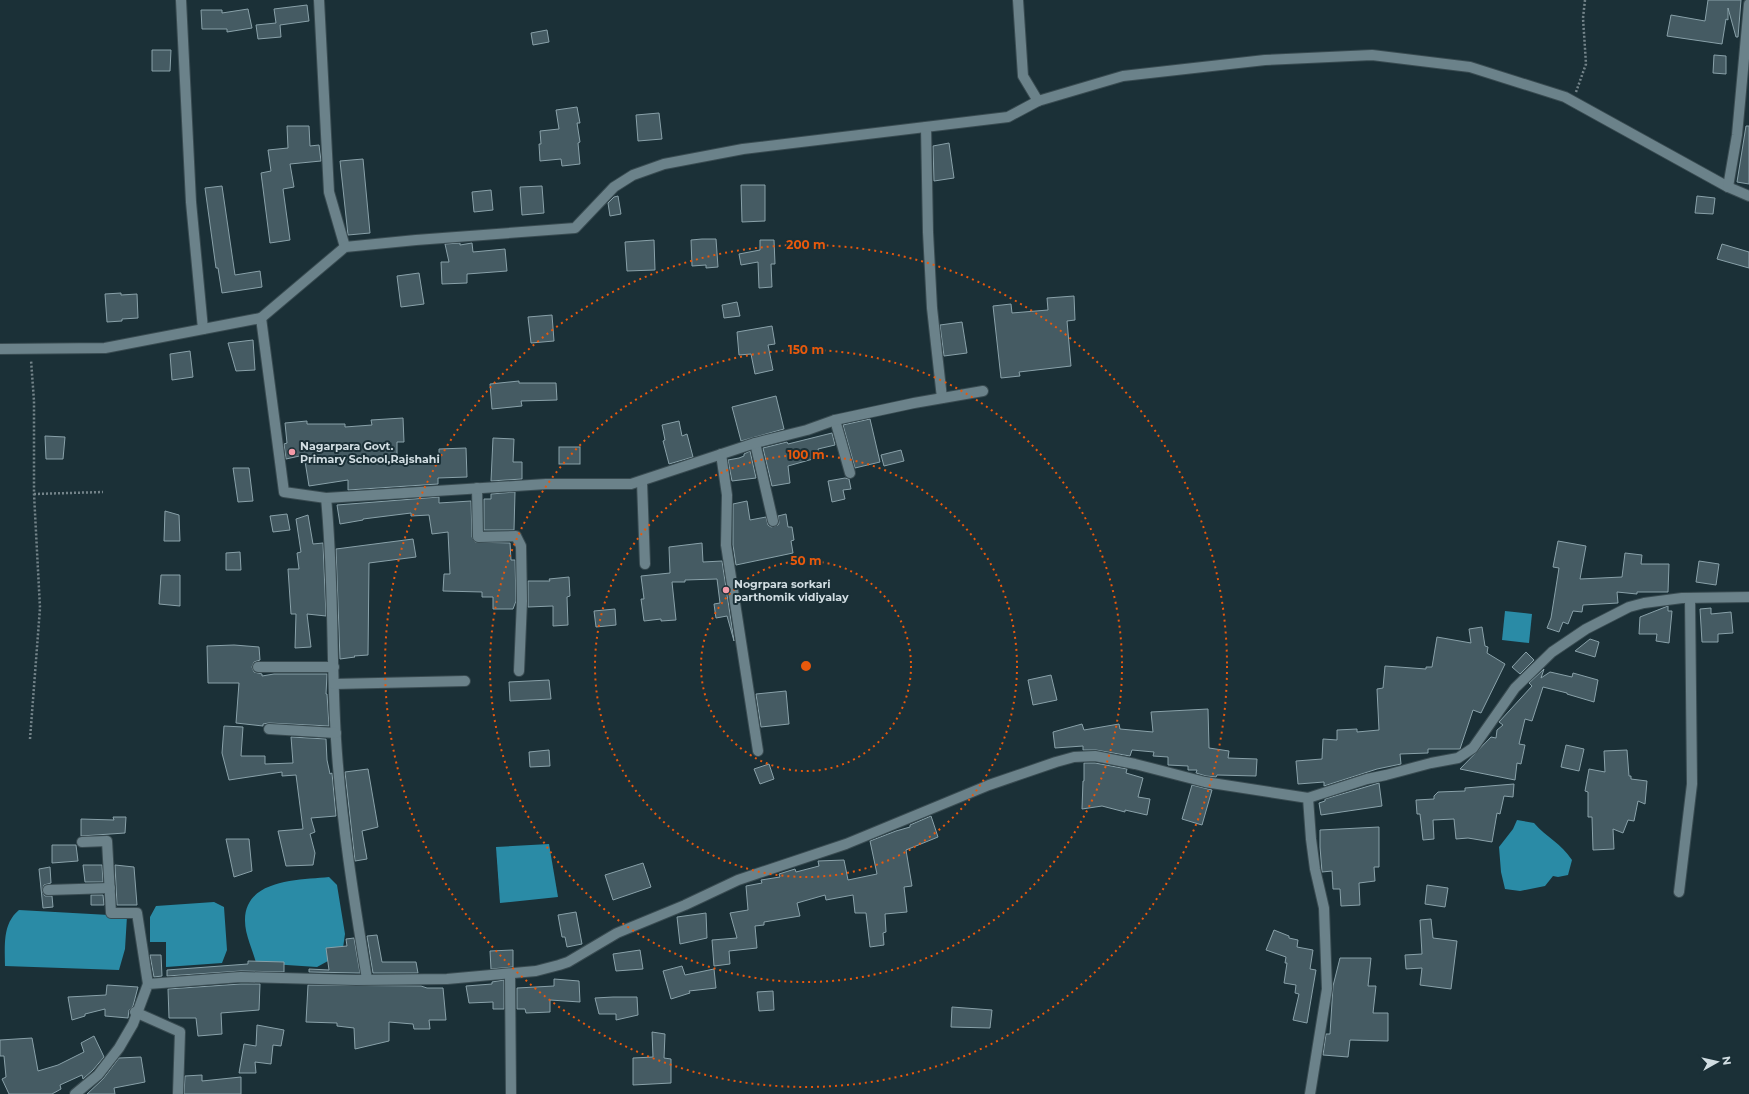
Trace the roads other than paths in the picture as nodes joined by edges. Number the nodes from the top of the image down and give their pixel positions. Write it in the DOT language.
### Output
graph roads {
  1 [pos="181,0"];
  2 [pos="319,0"];
  3 [pos="1018,0"];
  4 [pos="1749,4"];
  5 [pos="1038,101"];
  6 [pos="926,127"];
  7 [pos="1728,186"];
  8 [pos="1749,196"];
  9 [pos="344,247"];
  10 [pos="262,318"];
  11 [pos="203,329"];
  12 [pos="0,349"];
  13 [pos="983,391"];
  14 [pos="942,398"];
  15 [pos="835,420"];
  16 [pos="755,443"];
  17 [pos="721,454"];
  18 [pos="850,473"];
  19 [pos="642,482"];
  20 [pos="477,488"];
  21 [pos="326,498"];
  22 [pos="773,521"];
  23 [pos="645,564"];
  24 [pos="1749,597"];
  25 [pos="1690,598"];
  26 [pos="258,667"];
  27 [pos="334,667"];
  28 [pos="519,670"];
  29 [pos="464,680"];
  30 [pos="334,684"];
  31 [pos="269,729"];
  32 [pos="336,733"];
  33 [pos="758,751"];
  34 [pos="1308,798"];
  35 [pos="82,842"];
  36 [pos="110,888"];
  37 [pos="48,890"];
  38 [pos="1679,892"];
  39 [pos="510,974"];
  40 [pos="367,980"];
  41 [pos="148,984"];
  42 [pos="136,1012"];
  43 [pos="74,1094"];
  44 [pos="178,1094"];
  45 [pos="511,1094"];
  46 [pos="1310,1094"];
  1 -- 11 [label="street"];
  2 -- 9 [label="street"];
  3 -- 5 [label="street"];
  4 -- 7 [label="street"];
  5 -- 6 [label="street"];
  5 -- 7 [label="street"];
  6 -- 9 [label="street"];
  6 -- 14 [label="street"];
  7 -- 8 [label="street"];
  9 -- 10 [label="street"];
  10 -- 11 [label="street"];
  10 -- 21 [label="street"];
  11 -- 12 [label="street"];
  13 -- 14 [label="street"];
  14 -- 15 [label="street"];
  15 -- 16 [label="street"];
  15 -- 18 [label="street"];
  16 -- 17 [label="street"];
  16 -- 22 [label="street"];
  17 -- 19 [label="street"];
  17 -- 33 [label="street"];
  19 -- 20 [label="street"];
  19 -- 23 [label="street"];
  20 -- 21 [label="street"];
  20 -- 28 [label="street"];
  21 -- 27 [label="street"];
  24 -- 25 [label="street"];
  25 -- 34 [label="street"];
  25 -- 38 [label="street"];
  26 -- 27 [label="street"];
  27 -- 30 [label="street"];
  29 -- 30 [label="street"];
  30 -- 32 [label="street"];
  31 -- 32 [label="street"];
  32 -- 40 [label="street"];
  34 -- 39 [label="street"];
  34 -- 46 [label="street"];
  35 -- 36 [label="street"];
  36 -- 37 [label="street"];
  36 -- 41 [label="street"];
  39 -- 40 [label="street"];
  39 -- 45 [label="street"];
  40 -- 41 [label="street"];
  41 -- 42 [label="street"];
  42 -- 43 [label="street"];
  42 -- 44 [label="street"];
}
